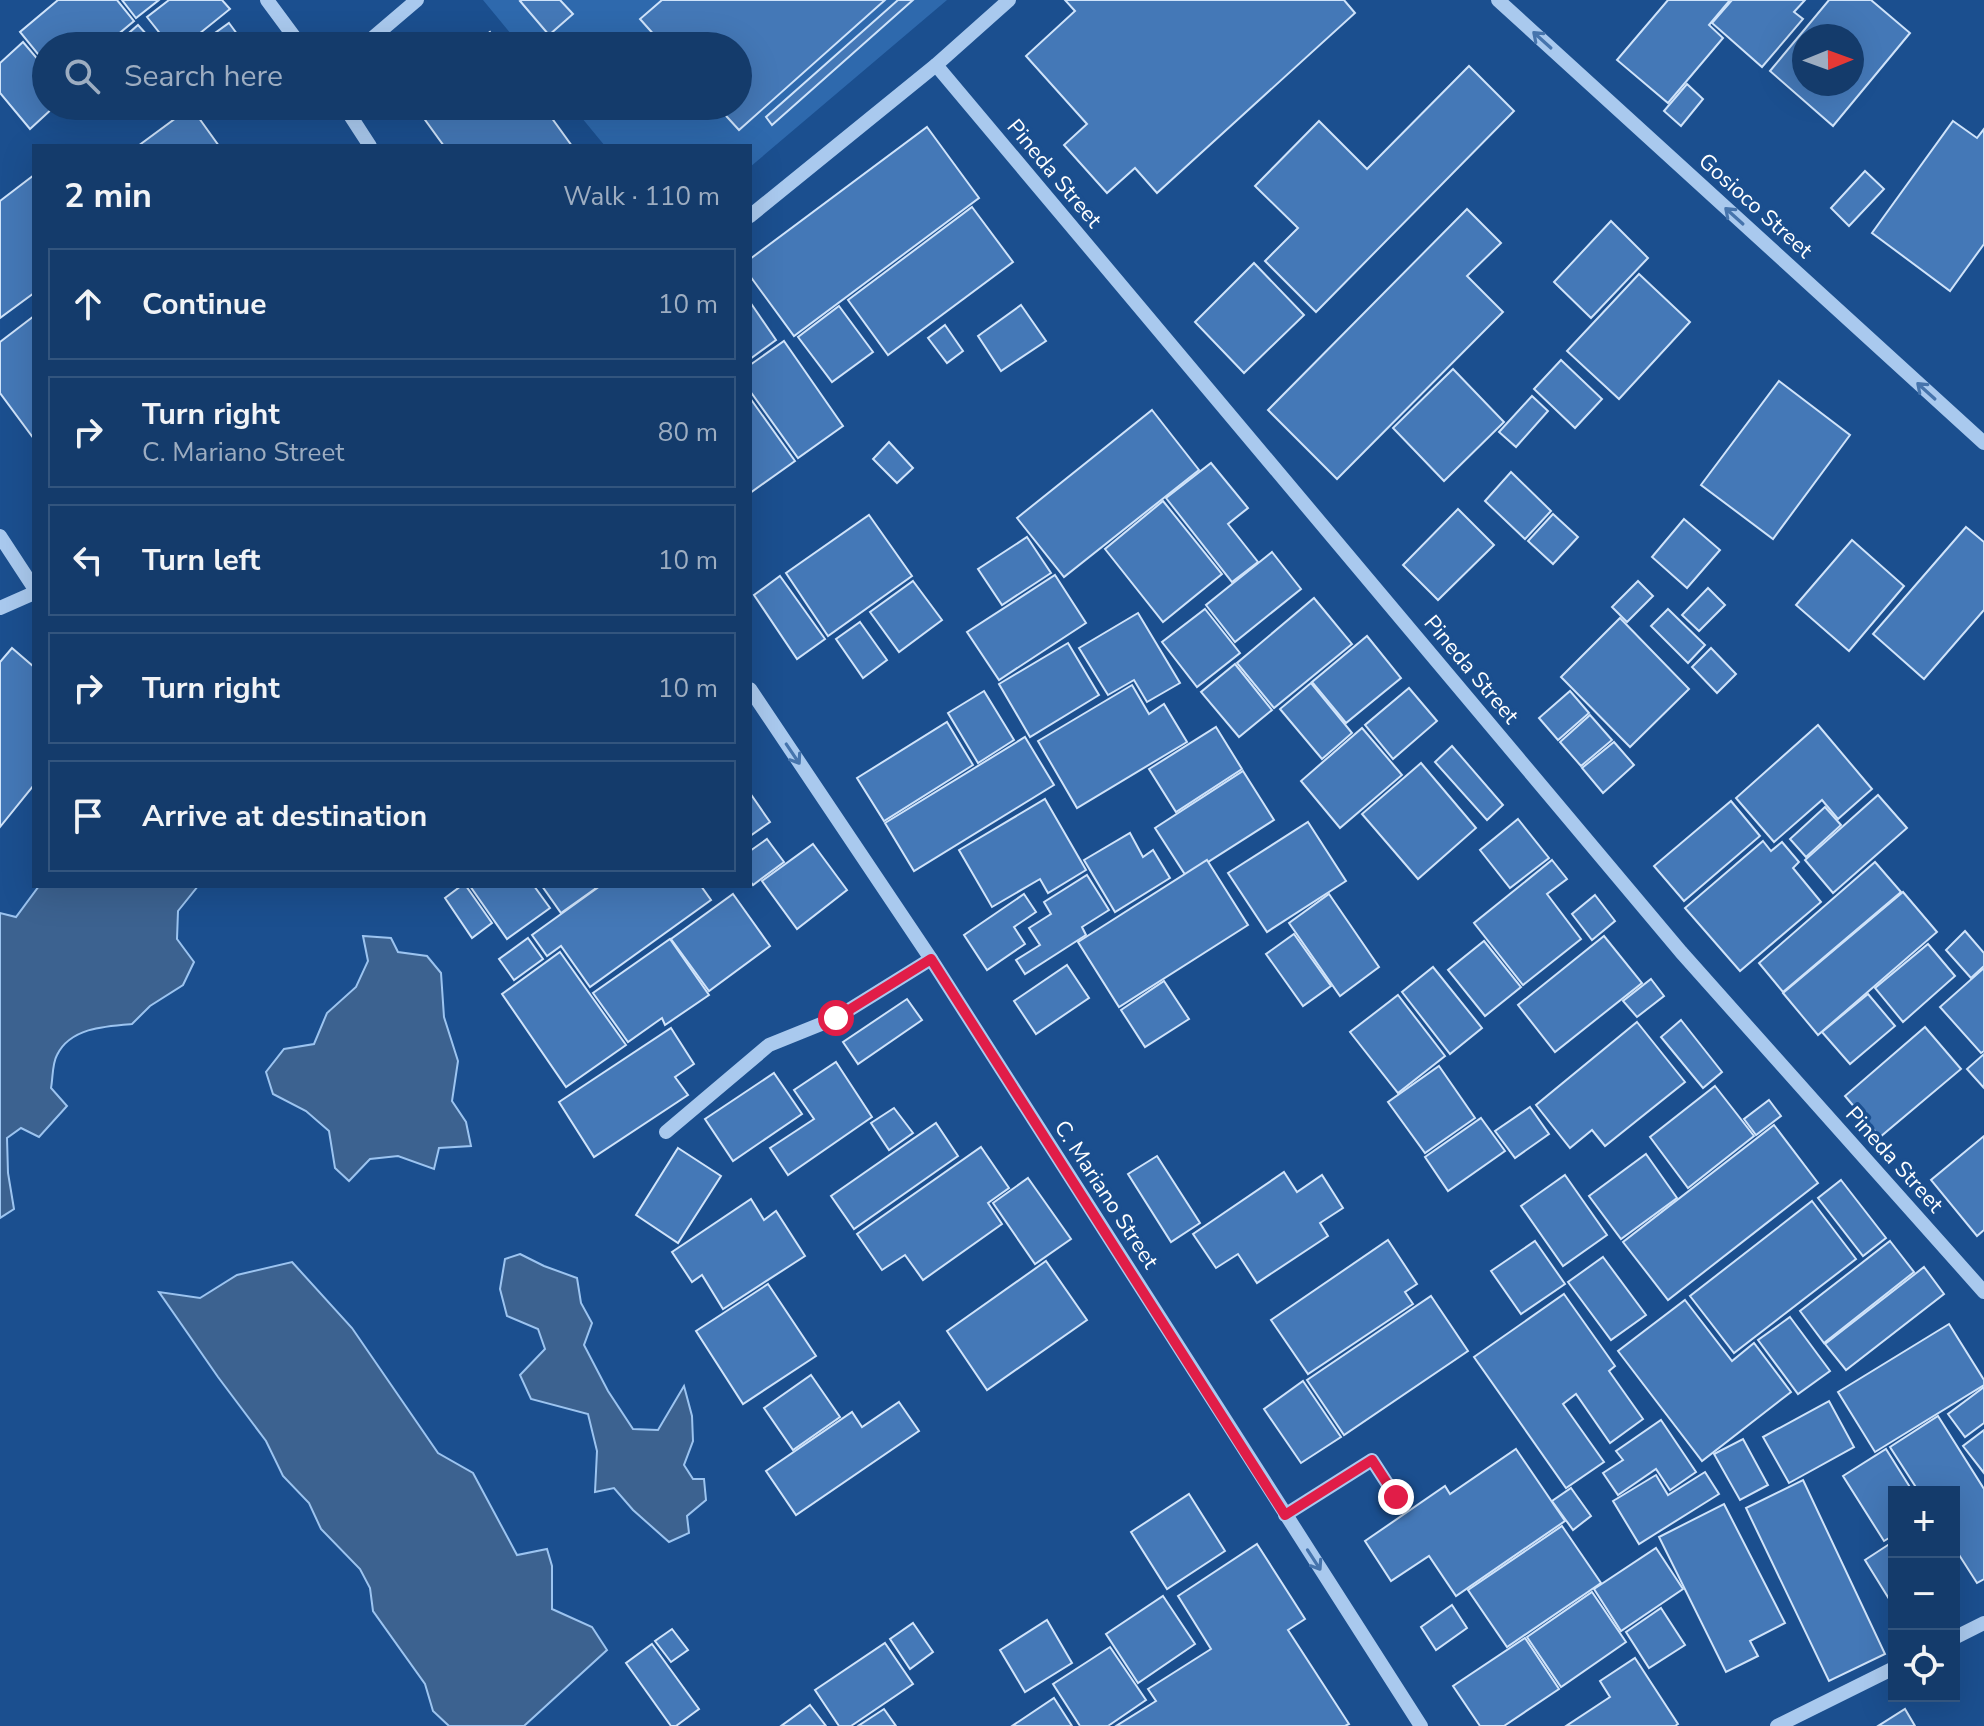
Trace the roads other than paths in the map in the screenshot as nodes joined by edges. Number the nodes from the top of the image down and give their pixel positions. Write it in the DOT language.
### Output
graph roads {
  1 [pos="267,0"];
  2 [pos="417,0"];
  3 [pos="1009,0"];
  4 [pos="1498,0"];
  5 [pos="291,32"];
  6 [pos="379,32"];
  7 [pos="936,65"];
  8 [pos="353,120"];
  9 [pos="369,144"];
  10 [pos="752,214"];
  11 [pos="1984,443"];
  12 [pos="0,536"];
  13 [pos="32,587"];
  14 [pos="32,591"];
  15 [pos="0,608"];
  16 [pos="752,692"];
  17 [pos="931,959"];
  18 [pos="666,1132"];
  19 [pos="1984,1292"];
  20 [pos="1396,1497"];
  21 [pos="1285,1515"];
  22 [pos="1984,1623"];
  23 [pos="1960,1635"];
  24 [pos="1888,1671"];
  25 [pos="1421,1726"];
  26 [pos="1777,1726"];
  1 -- 5 [label="street"];
  2 -- 6 [label="street"];
  3 -- 7 [label="street"];
  11 -- 4 [label="street, Gosioco Street, one-way"];
  7 -- 10 [label="street"];
  7 -- 19 [label="street, Pineda Street"];
  8 -- 9 [label="street"];
  12 -- 13 [label="street"];
  14 -- 15 [label="street"];
  16 -- 17 [label="street, C. Mariano Street, one-way"];
  17 -- 18 [label="street"];
  17 -- 21 [label="street, C. Mariano Street"];
  20 -- 21 [label="street"];
  21 -- 25 [label="street, C. Mariano Street, one-way"];
  22 -- 23 [label="street"];
  24 -- 26 [label="street"];
}
